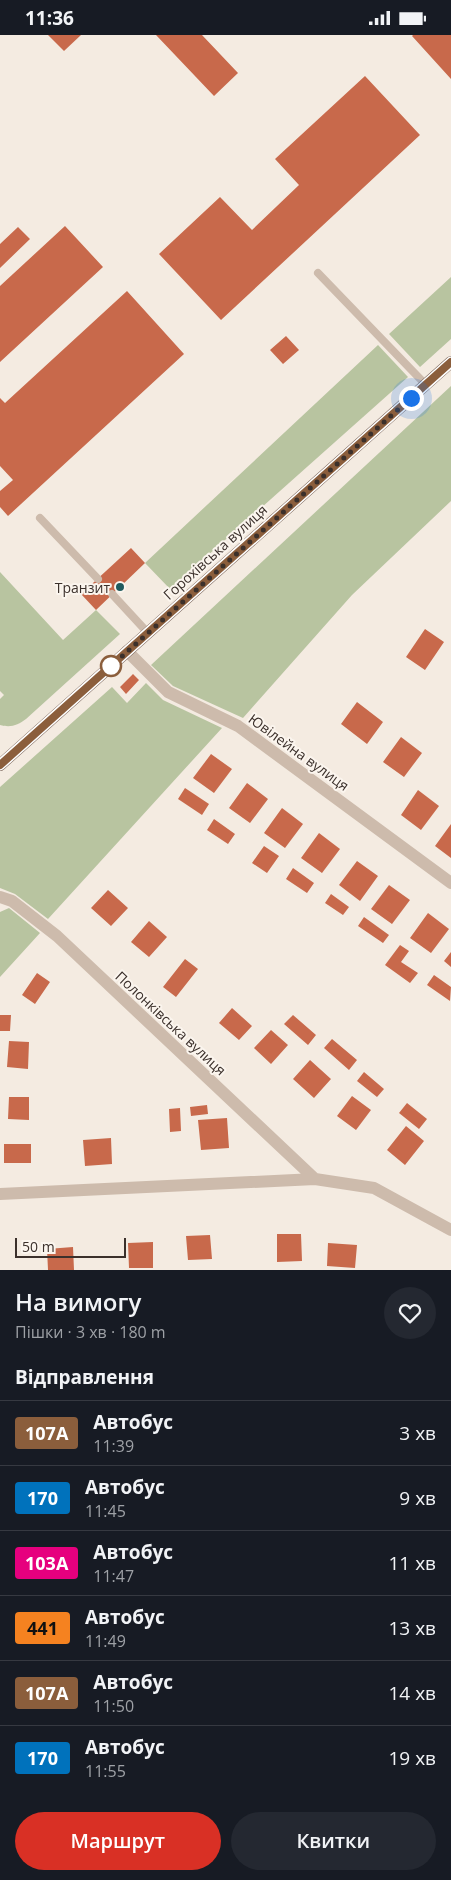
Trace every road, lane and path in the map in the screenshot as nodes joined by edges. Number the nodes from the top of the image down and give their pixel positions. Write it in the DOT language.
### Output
graph roads {
  1 [pos="318,273"];
  2 [pos="451,362"];
  3 [pos="426,385"];
  4 [pos="40,518"];
  5 [pos="98,579"];
  6 [pos="112,594"];
  7 [pos="148,633"];
  8 [pos="127,651"];
  9 [pos="0,765"];
  10 [pos="451,883"];
  11 [pos="0,897"];
  12 [pos="315,1179"];
  13 [pos="0,1194"];
  14 [pos="451,1230"];
  1 -- 3 [label="lane"];
  2 -- 3 [label="main road, Горохівська вулиця"];
  3 -- 7 [label="main road, Горохівська вулиця"];
  4 -- 5 [label="lane"];
  6 -- 7 [label="lane"];
  7 -- 8 [label="main road, Горохівська вулиця"];
  8 -- 9 [label="main road, Горохівська вулиця"];
  8 -- 10 [label="street, Ювілейна вулиця"];
  11 -- 12 [label="street, Полонківська вулиця"];
  12 -- 13 [label="street"];
  12 -- 14 [label="street"];
}
